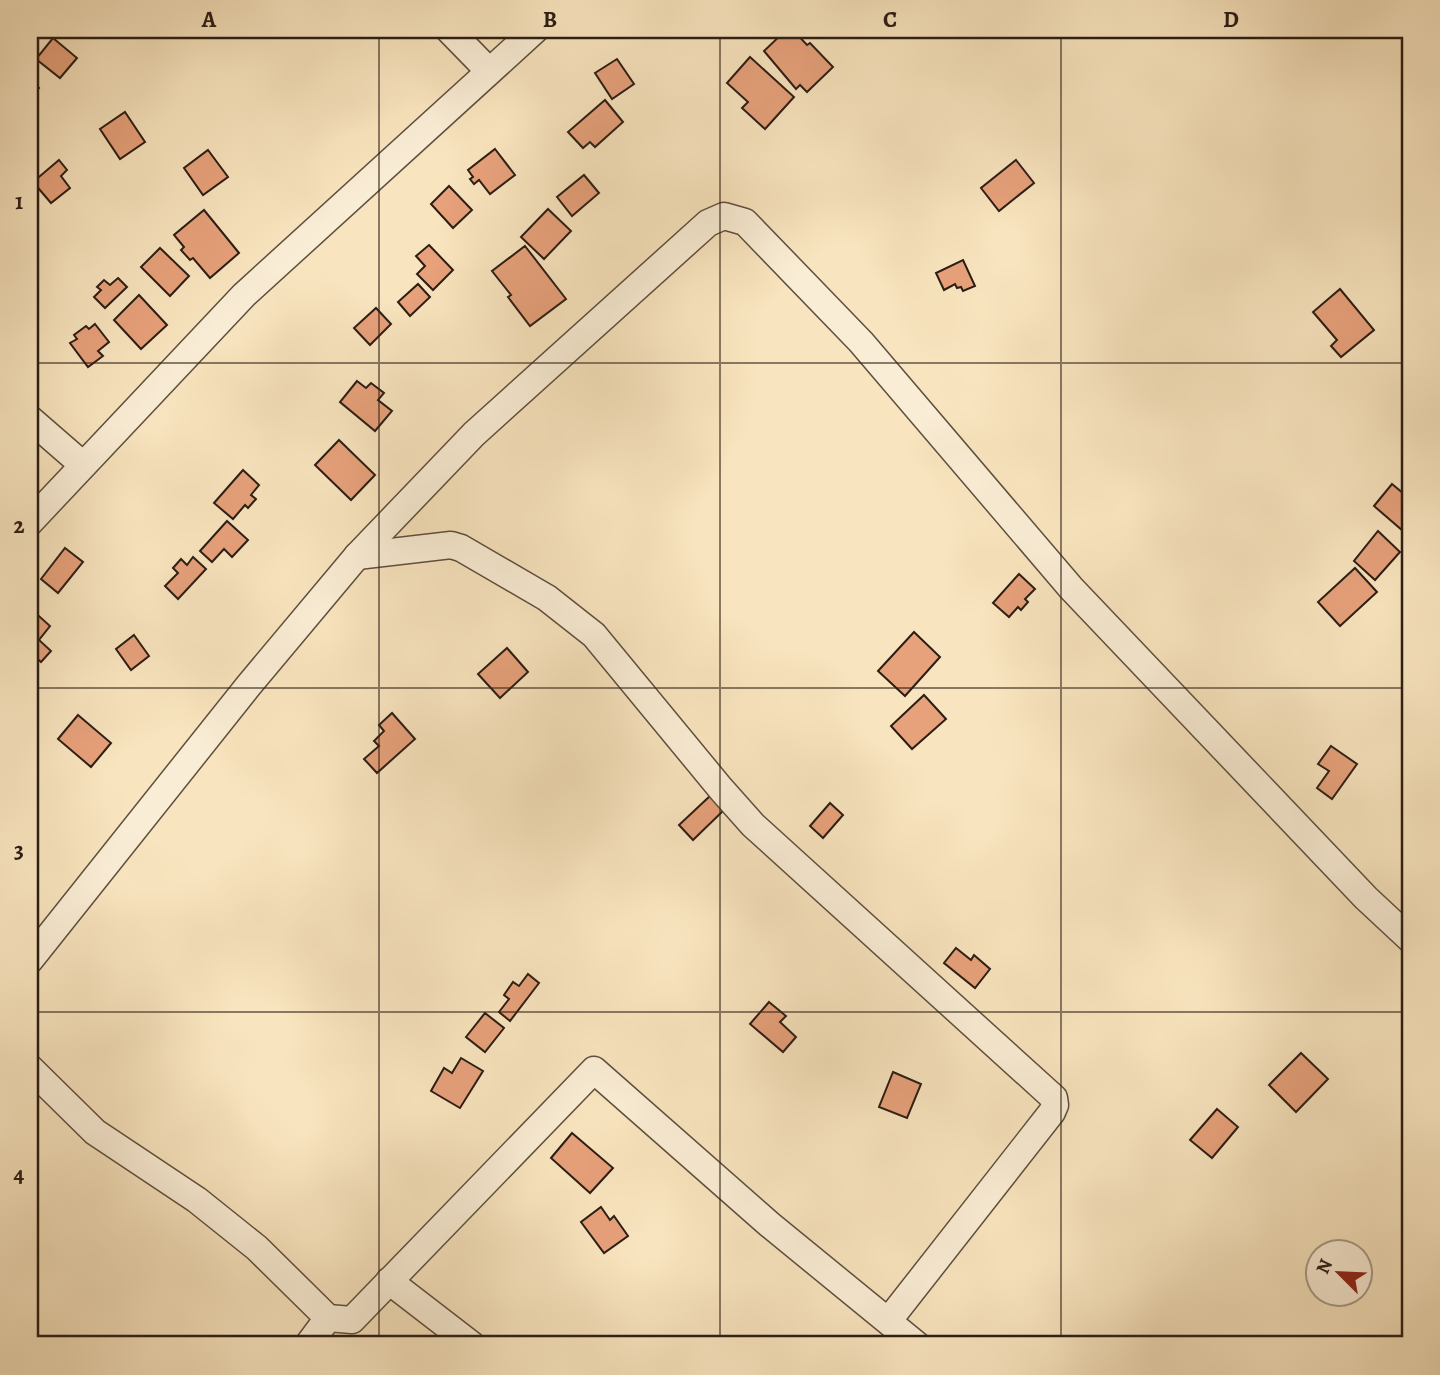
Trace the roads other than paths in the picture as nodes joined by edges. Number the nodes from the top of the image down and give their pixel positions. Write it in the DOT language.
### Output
graph roads {
  1 [pos="449,30"];
  2 [pos="535,30"];
  3 [pos="489,71"];
  4 [pos="30,419"];
  5 [pos="83,465"];
  6 [pos="30,522"];
  7 [pos="358,556"];
  8 [pos="1410,939"];
  9 [pos="30,960"];
  10 [pos="30,1068"];
  11 [pos="390,1281"];
  12 [pos="328,1318"];
  13 [pos="889,1320"];
  14 [pos="308,1345"];
  15 [pos="471,1345"];
  16 [pos="918,1345"];
  1 -- 3 [label="street"];
  2 -- 3 [label="street"];
  3 -- 5 [label="street"];
  4 -- 5 [label="street"];
  5 -- 6 [label="street"];
  7 -- 8 [label="street"];
  7 -- 9 [label="street"];
  7 -- 13 [label="street"];
  10 -- 12 [label="street"];
  11 -- 12 [label="street"];
  11 -- 13 [label="street"];
  11 -- 15 [label="street"];
  12 -- 14 [label="street"];
  13 -- 16 [label="street"];
}
